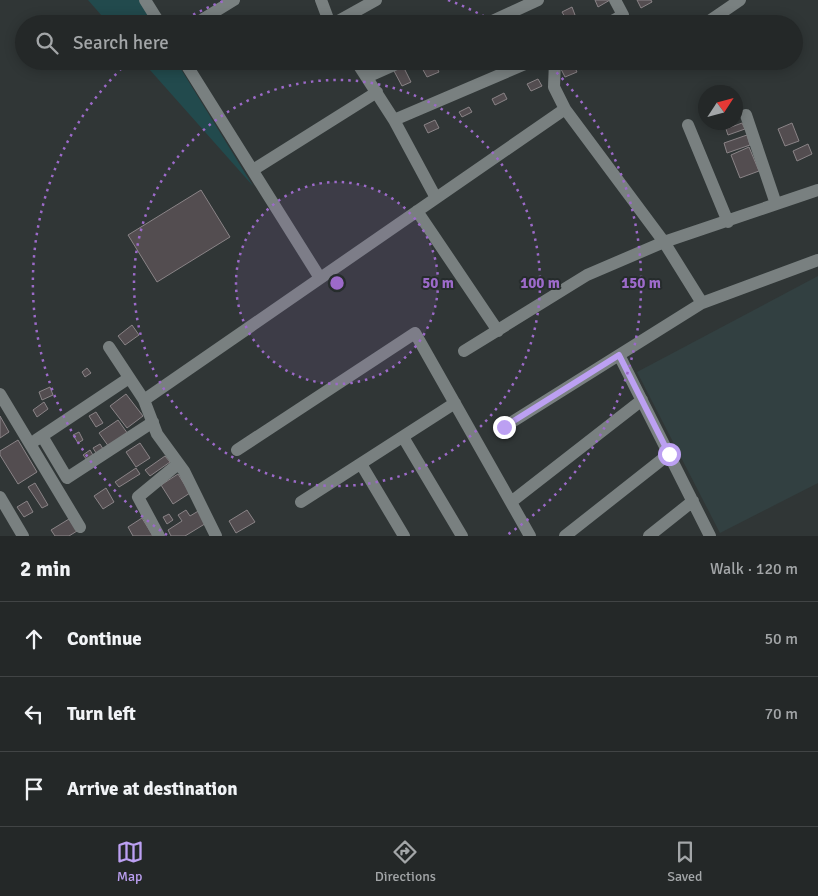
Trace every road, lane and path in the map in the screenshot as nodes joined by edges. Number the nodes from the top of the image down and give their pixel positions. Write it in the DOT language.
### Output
graph roads {
  1 [pos="145,0"];
  2 [pos="234,0"];
  3 [pos="321,0"];
  4 [pos="376,0"];
  5 [pos="538,0"];
  6 [pos="615,0"];
  7 [pos="740,0"];
  8 [pos="154,15"];
  9 [pos="210,15"];
  10 [pos="328,15"];
  11 [pos="348,15"];
  12 [pos="506,15"];
  13 [pos="623,15"];
  14 [pos="718,15"];
  15 [pos="190,70"];
  16 [pos="362,70"];
  17 [pos="382,70"];
  18 [pos="511,70"];
  19 [pos="554,70"];
  20 [pos="367,77"];
  21 [pos="377,92"];
  22 [pos="565,109"];
  23 [pos="746,115"];
  24 [pos="394,120"];
  25 [pos="688,125"];
  26 [pos="253,170"];
  27 [pos="818,190"];
  28 [pos="436,198"];
  29 [pos="776,204"];
  30 [pos="417,211"];
  31 [pos="728,222"];
  32 [pos="664,242"];
  33 [pos="818,260"];
  34 [pos="320,278"];
  35 [pos="702,303"];
  36 [pos="498,331"];
  37 [pos="109,347"];
  38 [pos="464,351"];
  39 [pos="619,355"];
  40 [pos="129,378"];
  41 [pos="144,400"];
  42 [pos="642,400"];
  43 [pos="2,402"];
  44 [pos="455,403"];
  45 [pos="153,422"];
  46 [pos="504,427"];
  47 [pos="42,436"];
  48 [pos="403,436"];
  49 [pos="30,444"];
  50 [pos="237,450"];
  51 [pos="669,454"];
  52 [pos="178,464"];
  53 [pos="361,464"];
  54 [pos="0,497"];
  55 [pos="693,501"];
  56 [pos="300,502"];
  57 [pos="511,502"];
  58 [pos="80,528"];
  59 [pos="23,536"];
  60 [pos="159,536"];
  61 [pos="216,536"];
  62 [pos="404,536"];
  63 [pos="462,536"];
  64 [pos="530,536"];
  65 [pos="565,536"];
  66 [pos="648,536"];
  67 [pos="710,536"];
  1 -- 8 [label="street"];
  2 -- 9 [label="street"];
  3 -- 10 [label="street"];
  4 -- 11 [label="street"];
  5 -- 12 [label="street"];
  6 -- 13 [label="street"];
  7 -- 14 [label="street"];
  15 -- 26 [label="street"];
  16 -- 20 [label="street"];
  17 -- 20 [label="street"];
  18 -- 24 [label="street"];
  19 -- 22 [label="street"];
  20 -- 21 [label="street"];
  21 -- 24 [label="street"];
  21 -- 26 [label="street"];
  22 -- 28 [label="street"];
  22 -- 32 [label="street"];
  23 -- 29 [label="street"];
  24 -- 28 [label="street"];
  25 -- 31 [label="street"];
  26 -- 34 [label="street"];
  27 -- 29 [label="street"];
  28 -- 30 [label="street"];
  29 -- 31 [label="street"];
  30 -- 34 [label="street"];
  30 -- 36 [label="street"];
  31 -- 32 [label="street"];
  32 -- 35 [label="street"];
  32 -- 36 [label="street"];
  33 -- 35 [label="street"];
  34 -- 41 [label="street"];
  35 -- 39 [label="street"];
  36 -- 38 [label="street"];
  37 -- 40 [label="street"];
  39 -- 42 [label="street"];
  39 -- 46 [label="street"];
  40 -- 41 [label="street"];
  40 -- 47 [label="street"];
  41 -- 45 [label="street"];
  42 -- 51 [label="street"];
  42 -- 57 [label="street"];
  43 -- 49 [label="street"];
  44 -- 48 [label="street"];
  44 -- 50 [label="street"];
  44 -- 57 [label="street"];
  45 -- 47 [label="street"];
  45 -- 52 [label="street"];
  47 -- 49 [label="street"];
  48 -- 53 [label="street"];
  48 -- 63 [label="street"];
  49 -- 58 [label="street"];
  51 -- 55 [label="street"];
  51 -- 65 [label="street"];
  52 -- 60 [label="street"];
  52 -- 61 [label="street"];
  53 -- 56 [label="street"];
  53 -- 62 [label="street"];
  54 -- 59 [label="street"];
  55 -- 66 [label="street"];
  55 -- 67 [label="street"];
  57 -- 64 [label="street"];
}
